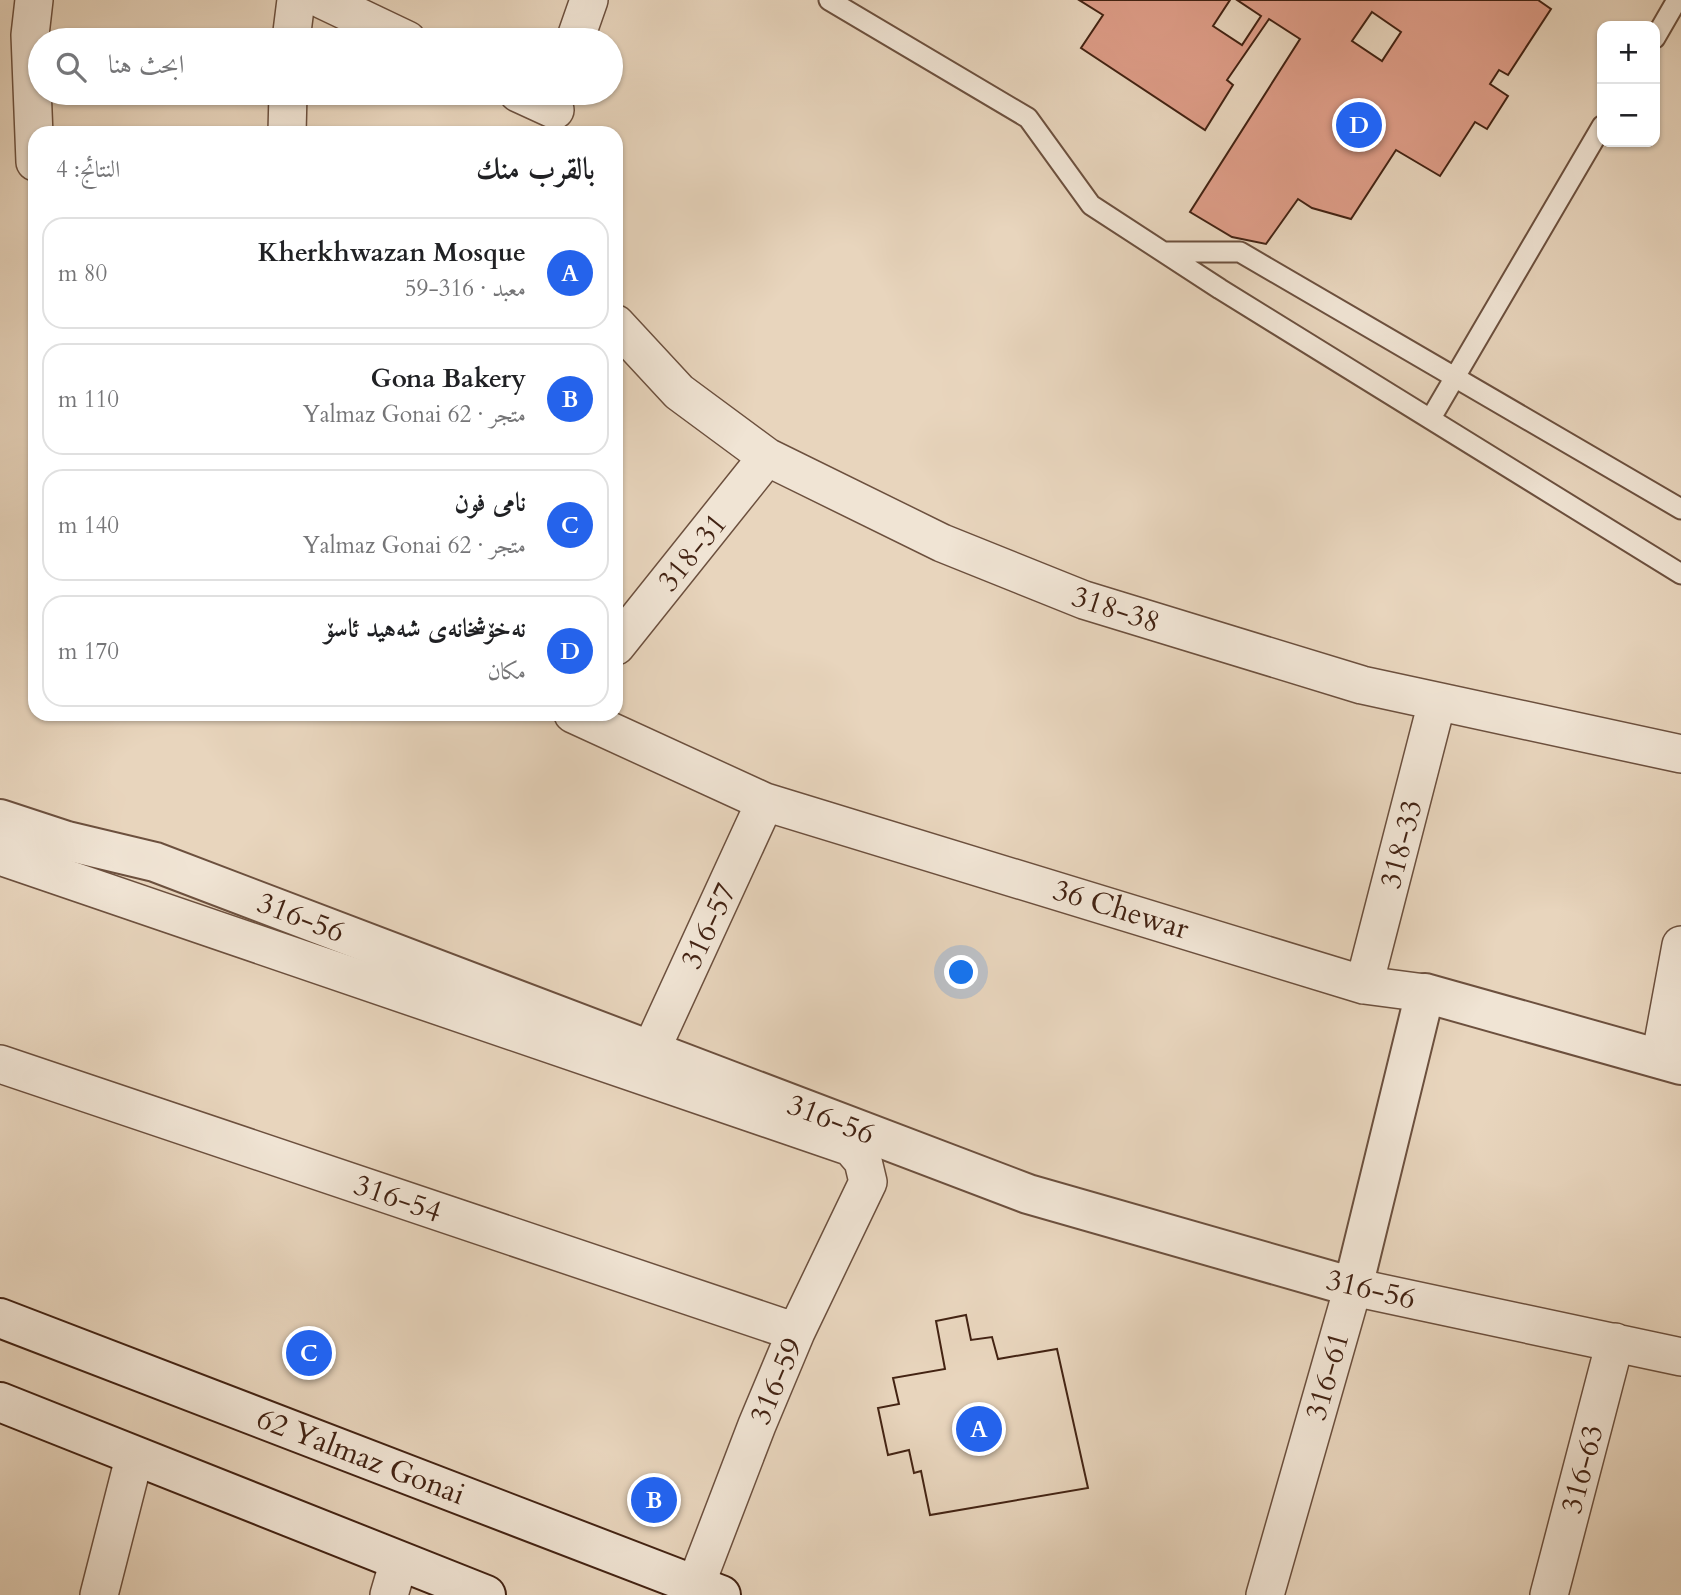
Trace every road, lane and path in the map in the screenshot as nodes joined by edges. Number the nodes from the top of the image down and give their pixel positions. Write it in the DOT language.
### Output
graph roads {
  1 [pos="34,0"];
  2 [pos="296,0"];
  3 [pos="323,0"];
  4 [pos="589,0"];
  5 [pos="829,0"];
  6 [pos="1677,0"];
  7 [pos="31,28"];
  8 [pos="292,28"];
  9 [pos="382,28"];
  10 [pos="579,28"];
  11 [pos="1660,29"];
  12 [pos="33,105"];
  13 [pos="288,105"];
  14 [pos="34,126"];
  15 [pos="287,126"];
  16 [pos="1597,134"];
  17 [pos="1165,252"];
  18 [pos="623,332"];
  19 [pos="1454,376"];
  20 [pos="1431,418"];
  21 [pos="767,457"];
  22 [pos="1681,509"];
  23 [pos="1681,574"];
  24 [pos="623,637"];
  25 [pos="1437,702"];
  26 [pos="588,721"];
  27 [pos="1681,754"];
  28 [pos="765,802"];
  29 [pos="0,819"];
  30 [pos="0,856"];
  31 [pos="1681,945"];
  32 [pos="1364,985"];
  33 [pos="1425,993"];
  34 [pos="651,1050"];
  35 [pos="1671,1062"];
  36 [pos="0,1064"];
  37 [pos="1353,1287"];
  38 [pos="0,1318"];
  39 [pos="796,1332"];
  40 [pos="1615,1342"];
  41 [pos="1681,1357"];
  42 [pos="0,1402"];
  43 [pos="134,1458"];
  44 [pos="394,1578"];
  45 [pos="708,1590"];
  46 [pos="99,1595"];
  47 [pos="486,1595"];
  48 [pos="1265,1595"];
  49 [pos="1549,1595"];
  1 -- 7 [label="street"];
  2 -- 8 [label="street"];
  3 -- 9 [label="street"];
  4 -- 10 [label="street"];
  5 -- 17 [label="lane"];
  6 -- 11 [label="lane"];
  12 -- 14 [label="street"];
  13 -- 15 [label="street"];
  16 -- 19 [label="lane"];
  17 -- 19 [label="lane"];
  17 -- 20 [label="lane"];
  18 -- 21 [label="street, 318-38"];
  19 -- 20 [label="lane"];
  19 -- 22 [label="lane"];
  20 -- 23 [label="lane"];
  21 -- 24 [label="street, 318-31"];
  21 -- 25 [label="street, 318-38"];
  25 -- 27 [label="street, 318-38"];
  25 -- 32 [label="street, 318-33"];
  26 -- 28 [label="street, 36 Chewar"];
  28 -- 32 [label="street, 36 Chewar"];
  28 -- 34 [label="street, 316-57"];
  29 -- 34 [label="street, 316-56"];
  30 -- 39 [label="street, 316-59"];
  31 -- 35 [label="street"];
  32 -- 33 [label="street, 36 Chewar"];
  33 -- 35 [label="street, 36 Chewar"];
  33 -- 37 [label="street, 316-61"];
  34 -- 37 [label="street, 316-56"];
  36 -- 39 [label="street, 316-54"];
  37 -- 40 [label="street, 316-56"];
  37 -- 48 [label="street, 316-61"];
  38 -- 45 [label="street, 62 Yalmaz Gonai"];
  39 -- 45 [label="street, 316-59"];
  40 -- 41 [label="street, 316-56"];
  40 -- 49 [label="street, 316-63"];
  42 -- 43 [label="street"];
  43 -- 44 [label="street"];
  43 -- 46 [label="street"];
  44 -- 47 [label="street"];
}
